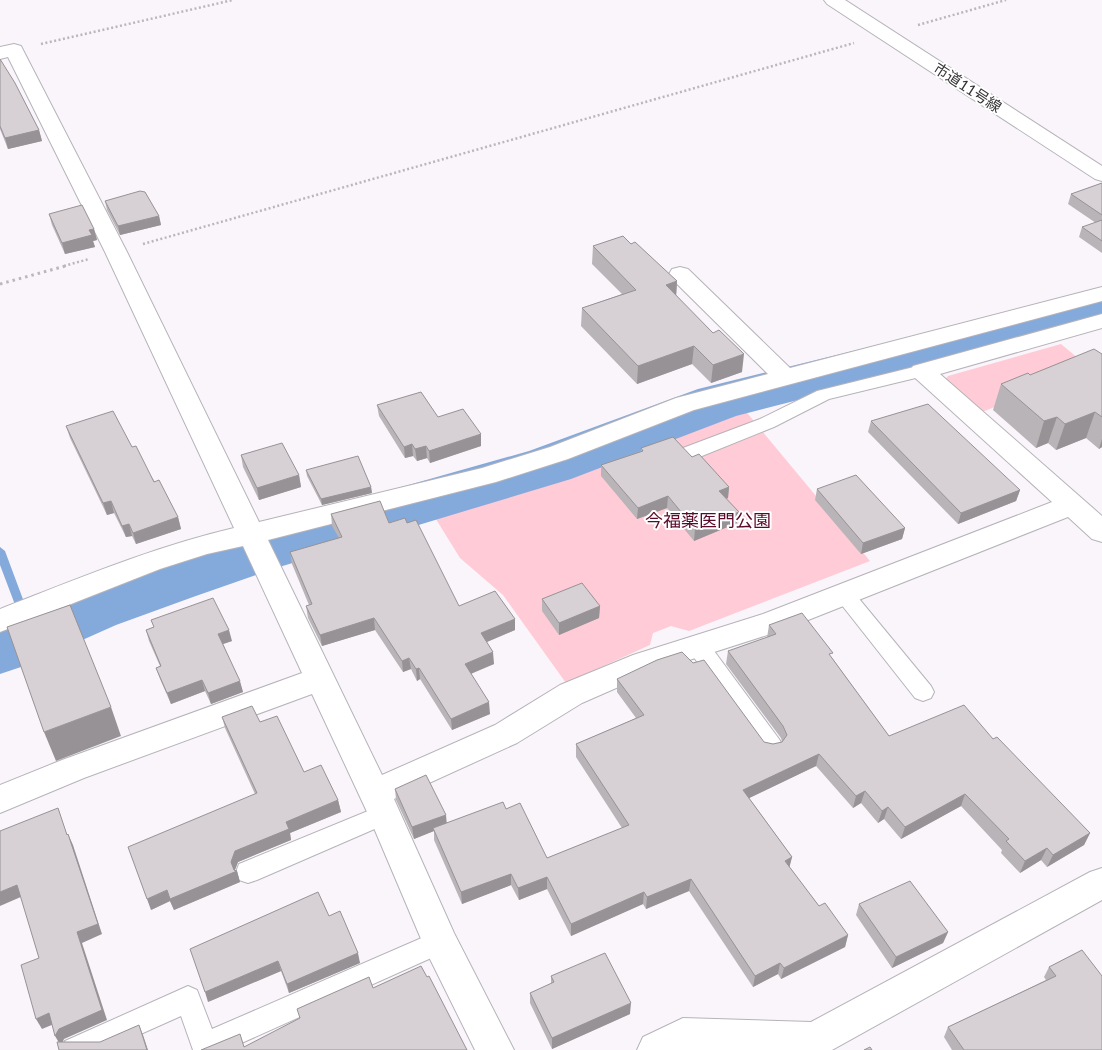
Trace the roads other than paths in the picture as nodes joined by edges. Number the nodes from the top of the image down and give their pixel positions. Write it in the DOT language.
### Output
graph roads {
  1 [pos="834,0"];
  2 [pos="7,52"];
  3 [pos="1102,175"];
  4 [pos="680,274"];
  5 [pos="1102,294"];
  6 [pos="707,300"];
  7 [pos="682,307"];
  8 [pos="1102,321"];
  9 [pos="922,371"];
  10 [pos="785,377"];
  11 [pos="690,452"];
  12 [pos="1072,505"];
  13 [pos="1102,532"];
  14 [pos="257,546"];
  15 [pos="844,594"];
  16 [pos="0,621"];
  17 [pos="698,646"];
  18 [pos="319,679"];
  19 [pos="923,692"];
  20 [pos="771,746"];
  21 [pos="0,799"];
  22 [pos="380,804"];
  23 [pos="248,872"];
  24 [pos="1102,883"];
  25 [pos="440,942"];
  26 [pos="75,1050"];
  27 [pos="495,1050"];
  28 [pos="656,1050"];
  1 -- 3 [label="street, 市道11号線"];
  2 -- 14 [label="street"];
  4 -- 6 [label="street"];
  5 -- 10 [label="street"];
  6 -- 7 [label="street"];
  6 -- 10 [label="street"];
  8 -- 9 [label="street"];
  9 -- 11 [label="lane"];
  9 -- 12 [label="street"];
  10 -- 14 [label="street"];
  12 -- 13 [label="street"];
  12 -- 15 [label="street"];
  14 -- 16 [label="street"];
  14 -- 18 [label="street"];
  15 -- 17 [label="street"];
  15 -- 19 [label="lane"];
  17 -- 20 [label="lane"];
  17 -- 22 [label="street"];
  18 -- 21 [label="street"];
  18 -- 22 [label="street"];
  22 -- 23 [label="lane"];
  22 -- 25 [label="street"];
  24 -- 28 [label="street"];
  25 -- 26 [label="lane"];
  25 -- 27 [label="street"];
}
